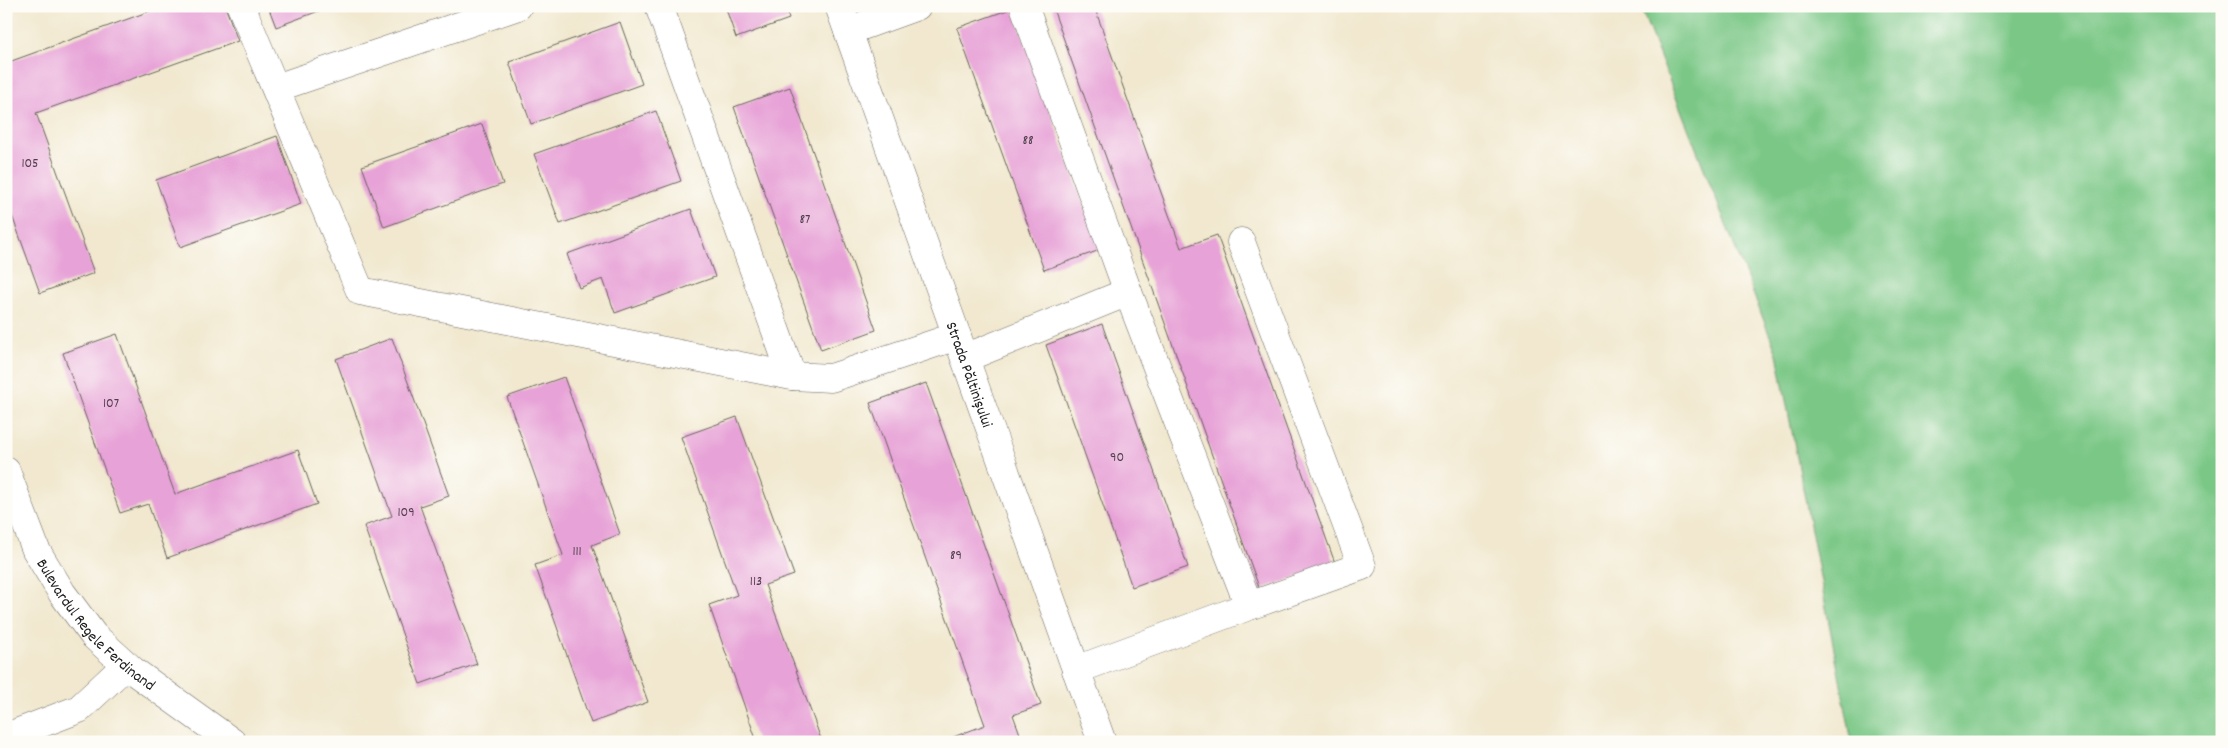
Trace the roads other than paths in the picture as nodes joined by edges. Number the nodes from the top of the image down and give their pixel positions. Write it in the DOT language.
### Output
graph roads {
  1 [pos="240,6"];
  2 [pos="518,6"];
  3 [pos="659,6"];
  4 [pos="917,6"];
  5 [pos="1024,6"];
  6 [pos="843,18"];
  7 [pos="276,88"];
  8 [pos="1241,242"];
  9 [pos="1128,292"];
  10 [pos="961,347"];
  11 [pos="792,376"];
  12 [pos="6,471"];
  13 [pos="1248,606"];
  14 [pos="126,665"];
  15 [pos="1076,670"];
  16 [pos="6,737"];
  17 [pos="232,742"];
  18 [pos="1102,742"];
  1 -- 7 [label="street"];
  2 -- 7 [label="street"];
  3 -- 11 [label="street"];
  4 -- 6 [label="street"];
  5 -- 9 [label="street"];
  6 -- 10 [label="street, Strada Păltinișului"];
  7 -- 11 [label="street"];
  8 -- 13 [label="street"];
  9 -- 10 [label="street"];
  9 -- 13 [label="street"];
  10 -- 11 [label="street"];
  10 -- 15 [label="street, Strada Păltinișului"];
  12 -- 14 [label="street, Bulevardul Regele Ferdinand"];
  13 -- 15 [label="street"];
  14 -- 16 [label="street"];
  14 -- 17 [label="street, Bulevardul Regele Ferdinand"];
  15 -- 18 [label="street, Strada Păltinișului"];
}
